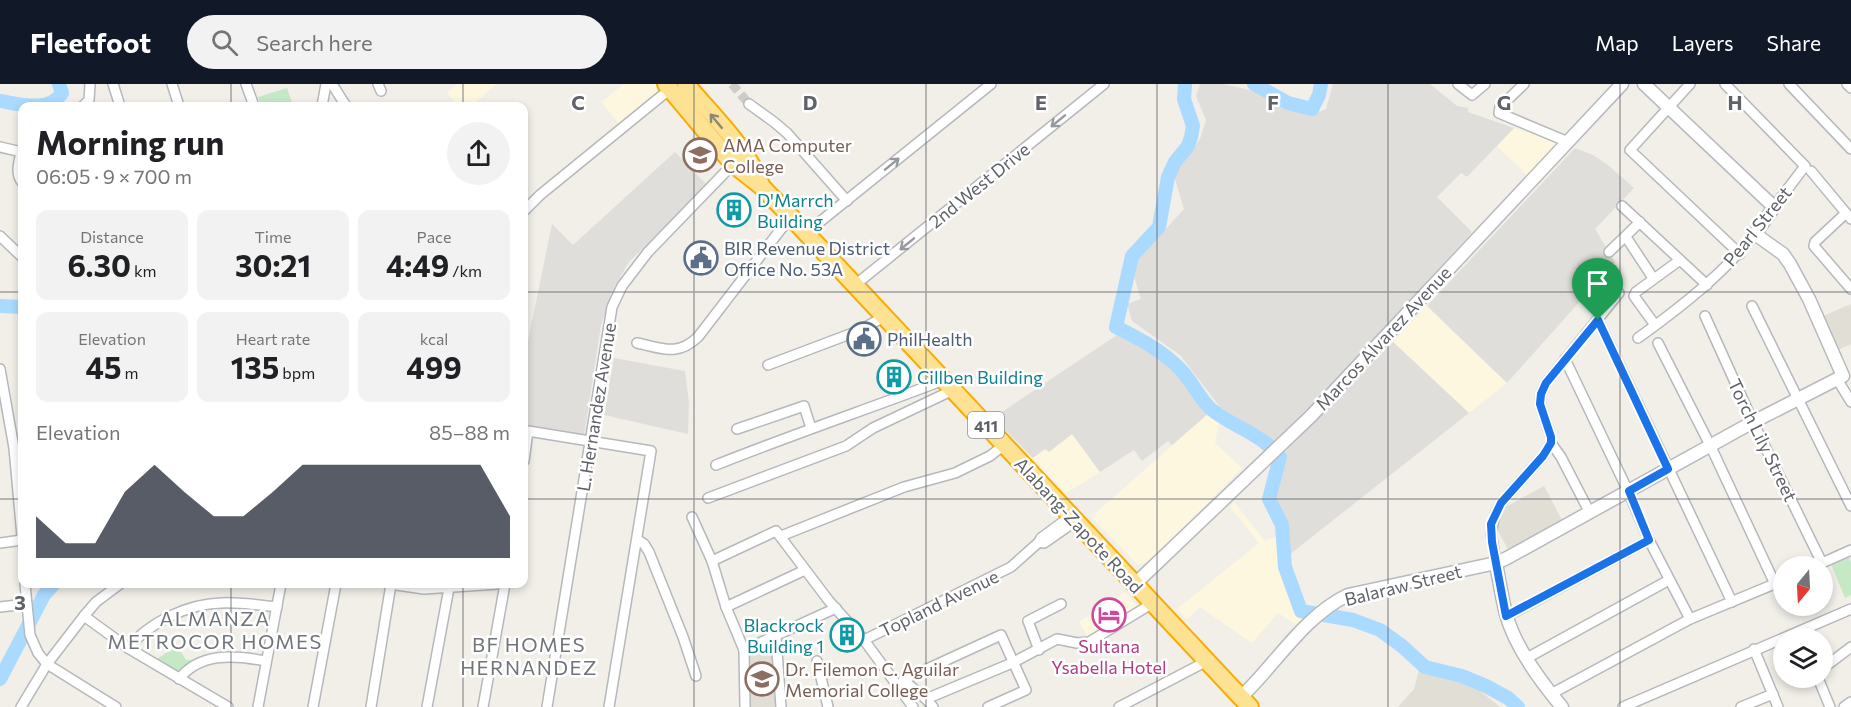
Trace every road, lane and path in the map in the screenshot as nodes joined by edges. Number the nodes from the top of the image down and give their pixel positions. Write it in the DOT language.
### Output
graph roads {
  1 [pos="90,84"];
  2 [pos="113,84"];
  3 [pos="172,84"];
  4 [pos="246,84"];
  5 [pos="327,84"];
  6 [pos="332,84"];
  7 [pos="991,84"];
  8 [pos="1104,84"];
  9 [pos="1458,84"];
  10 [pos="1485,84"];
  11 [pos="1524,84"];
  12 [pos="1622,84"];
  13 [pos="1644,84"];
  14 [pos="1690,84"];
  15 [pos="1725,84"];
  16 [pos="1789,84"];
  17 [pos="1847,84"];
  18 [pos="674,86"];
  19 [pos="1851,88"];
  20 [pos="87,102"];
  21 [pos="119,102"];
  22 [pos="178,102"];
  23 [pos="253,102"];
  24 [pos="323,102"];
  25 [pos="343,102"];
  26 [pos="749,104"];
  27 [pos="1669,107"];
  28 [pos="1568,142"];
  29 [pos="0,147"];
  30 [pos="1851,148"];
  31 [pos="18,151"];
  32 [pos="738,159"];
  33 [pos="1808,169"];
  34 [pos="847,201"];
  35 [pos="1622,206"];
  36 [pos="1774,207"];
  37 [pos="528,208"];
  38 [pos="1849,216"];
  39 [pos="792,218"];
  40 [pos="1640,222"];
  41 [pos="806,233"];
  42 [pos="1755,234"];
  43 [pos="1626,237"];
  44 [pos="2,242"];
  45 [pos="1609,252"];
  46 [pos="18,254"];
  47 [pos="1740,254"];
  48 [pos="1680,260"];
  49 [pos="1653,278"];
  50 [pos="855,285"];
  51 [pos="1707,285"];
  52 [pos="1851,289"];
  53 [pos="1619,293"];
  54 [pos="1752,306"];
  55 [pos="1705,316"];
  56 [pos="884,317"];
  57 [pos="1598,320"];
  58 [pos="1655,325"];
  59 [pos="1638,338"];
  60 [pos="637,343"];
  61 [pos="1658,343"];
  62 [pos="1565,358"];
  63 [pos="768,365"];
  64 [pos="0,369"];
  65 [pos="1843,375"];
  66 [pos="949,385"];
  67 [pos="1799,398"];
  68 [pos="1851,402"];
  69 [pos="1754,422"];
  70 [pos="811,428"];
  71 [pos="737,429"];
  72 [pos="528,431"];
  73 [pos="591,441"];
  74 [pos="1551,443"];
  75 [pos="1004,445"];
  76 [pos="1711,447"];
  77 [pos="716,465"];
  78 [pos="1668,469"];
  79 [pos="1629,491"];
  80 [pos="18,493"];
  81 [pos="708,498"];
  82 [pos="1851,506"];
  83 [pos="1590,513"];
  84 [pos="692,517"];
  85 [pos="1067,523"];
  86 [pos="779,534"];
  87 [pos="18,539"];
  88 [pos="638,540"];
  89 [pos="1649,540"];
  90 [pos="0,543"];
  91 [pos="1851,550"];
  92 [pos="1819,556"];
  93 [pos="1833,558"];
  94 [pos="712,561"];
  95 [pos="1496,563"];
  96 [pos="805,570"];
  97 [pos="1773,570"];
  98 [pos="1669,580"];
  99 [pos="1135,584"];
  100 [pos="1773,585"];
  101 [pos="25,588"];
  102 [pos="115,588"];
  103 [pos="280,588"];
  104 [pos="335,588"];
  105 [pos="389,588"];
  106 [pos="417,588"];
  107 [pos="449,588"];
  108 [pos="504,588"];
  109 [pos="1732,602"];
  110 [pos="1153,603"];
  111 [pos="26,604"];
  112 [pos="1060,604"];
  113 [pos="0,607"];
  114 [pos="276,607"];
  115 [pos="726,608"];
  116 [pos="836,608"];
  117 [pos="1851,609"];
  118 [pos="84,616"];
  119 [pos="1506,616"];
  120 [pos="1690,619"];
  121 [pos="1814,628"];
  122 [pos="776,637"];
  123 [pos="864,640"];
  124 [pos="1773,643"];
  125 [pos="1851,647"];
  126 [pos="128,648"];
  127 [pos="1754,649"];
  128 [pos="744,650"];
  129 [pos="1039,650"];
  130 [pos="1527,658"];
  131 [pos="265,661"];
  132 [pos="817,661"];
  133 [pos="1207,661"];
  134 [pos="1833,661"];
  135 [pos="1012,663"];
  136 [pos="47,664"];
  137 [pos="696,676"];
  138 [pos="179,679"];
  139 [pos="1822,688"];
  140 [pos="1551,694"];
  141 [pos="1773,694"];
  142 [pos="926,699"];
  143 [pos="1851,702"];
  144 [pos="1245,704"];
  145 [pos="21,707"];
  146 [pos="116,707"];
  147 [pos="228,707"];
  148 [pos="258,707"];
  149 [pos="313,707"];
  150 [pos="371,707"];
  151 [pos="427,707"];
  152 [pos="483,707"];
  153 [pos="547,707"];
  154 [pos="609,707"];
  155 [pos="744,707"];
  156 [pos="781,707"];
  157 [pos="828,707"];
  158 [pos="913,707"];
  159 [pos="933,707"];
  160 [pos="988,707"];
  161 [pos="1119,707"];
  162 [pos="1562,707"];
  163 [pos="1623,707"];
  164 [pos="1741,707"];
  165 [pos="1778,707"];
  166 [pos="1830,707"];
  167 [pos="1844,707"];
  1 -- 20 [label="street"];
  2 -- 21 [label="street"];
  3 -- 22 [label="street"];
  4 -- 23 [label="street"];
  5 -- 24 [label="street"];
  6 -- 25 [label="street"];
  34 -- 7 [label="street, one-way"];
  8 -- 50 [label="street, 2nd West Drive, one-way"];
  9 -- 10 [label="street"];
  11 -- 28 [label="street"];
  12 -- 28 [label="street, Marcos Alvarez Avenue"];
  13 -- 27 [label="street"];
  14 -- 27 [label="street"];
  15 -- 33 [label="street"];
  16 -- 30 [label="street"];
  17 -- 19 [label="street"];
  18 -- 32 [label="highway, Alabang-Zapote Road / 411"];
  18 -- 37 [label="street"];
  26 -- 34 [label="street"];
  27 -- 36 [label="street"];
  27 -- 47 [label="street"];
  28 -- 99 [label="street, Marcos Alvarez Avenue"];
  29 -- 31 [label="street"];
  32 -- 39 [label="highway, Alabang-Zapote Road / 411"];
  32 -- 73 [label="street, L. Hernandez Avenue"];
  33 -- 36 [label="street, Pearl Street"];
  33 -- 38 [label="street"];
  34 -- 41 [label="street"];
  35 -- 40 [label="street"];
  36 -- 42 [label="street, Pearl Street"];
  38 -- 52 [label="street"];
  39 -- 41 [label="highway, Alabang-Zapote Road / 411"];
  39 -- 60 [label="street"];
  40 -- 43 [label="street"];
  40 -- 48 [label="street"];
  41 -- 50 [label="highway, Alabang-Zapote Road / 411"];
  42 -- 47 [label="street, Pearl Street"];
  42 -- 65 [label="street"];
  43 -- 45 [label="street"];
  43 -- 49 [label="street"];
  44 -- 46 [label="street"];
  47 -- 51 [label="street, Pearl Street"];
  48 -- 49 [label="street"];
  48 -- 51 [label="street"];
  49 -- 58 [label="street"];
  50 -- 56 [label="highway, Alabang-Zapote Road / 411"];
  51 -- 58 [label="street, Pearl Street"];
  53 -- 57 [label="street"];
  54 -- 67 [label="street"];
  55 -- 69 [label="street, Torch Lily Street"];
  56 -- 63 [label="street"];
  56 -- 66 [label="highway, Alabang-Zapote Road / 411"];
  57 -- 62 [label="street"];
  57 -- 78 [label="street"];
  58 -- 59 [label="street, Pearl Street"];
  61 -- 76 [label="street"];
  62 -- 74 [label="street"];
  62 -- 79 [label="street"];
  64 -- 80 [label="street"];
  65 -- 67 [label="street, Balaraw Street"];
  65 -- 68 [label="street"];
  66 -- 70 [label="street"];
  66 -- 75 [label="highway, Alabang-Zapote Road / 411"];
  66 -- 81 [label="street"];
  67 -- 69 [label="street, Balaraw Street"];
  67 -- 82 [label="street"];
  69 -- 76 [label="street, Balaraw Street"];
  69 -- 92 [label="street, Torch Lily Street"];
  70 -- 71 [label="street"];
  70 -- 77 [label="street"];
  72 -- 73 [label="street"];
  73 -- 88 [label="street"];
  73 -- 153 [label="street, L. Hernandez Avenue"];
  74 -- 83 [label="street"];
  74 -- 95 [label="street"];
  75 -- 85 [label="highway, Alabang-Zapote Road / 411"];
  75 -- 86 [label="street"];
  76 -- 78 [label="street, Balaraw Street"];
  76 -- 97 [label="street"];
  78 -- 79 [label="street, Balaraw Street"];
  78 -- 109 [label="street"];
  79 -- 83 [label="street, Balaraw Street"];
  79 -- 89 [label="street"];
  83 -- 95 [label="street, Balaraw Street"];
  84 -- 94 [label="street"];
  85 -- 99 [label="highway, Alabang-Zapote Road / 411"];
  85 -- 123 [label="street, Topland Avenue"];
  86 -- 94 [label="street"];
  86 -- 96 [label="street, Topland Avenue"];
  87 -- 90 [label="street"];
  88 -- 137 [label="street"];
  88 -- 154 [label="street"];
  89 -- 98 [label="street"];
  89 -- 119 [label="street"];
  91 -- 93 [label="street"];
  94 -- 115 [label="street"];
  95 -- 119 [label="street"];
  95 -- 144 [label="street, Balaraw Street"];
  96 -- 115 [label="street"];
  96 -- 116 [label="street, Topland Avenue"];
  98 -- 120 [label="street"];
  98 -- 130 [label="street"];
  99 -- 110 [label="highway, Alabang-Zapote Road / 411"];
  100 -- 109 [label="street"];
  101 -- 111 [label="street"];
  102 -- 118 [label="street"];
  103 -- 114 [label="street"];
  104 -- 149 [label="street"];
  105 -- 150 [label="street"];
  106 -- 107 [label="street"];
  107 -- 151 [label="street"];
  108 -- 152 [label="street"];
  109 -- 120 [label="street"];
  110 -- 129 [label="street"];
  110 -- 133 [label="highway, Alabang-Zapote Road / 411"];
  111 -- 113 [label="street"];
  111 -- 136 [label="street"];
  112 -- 129 [label="street"];
  114 -- 126 [label="street"];
  114 -- 131 [label="street"];
  115 -- 128 [label="street"];
  116 -- 122 [label="street"];
  116 -- 123 [label="street, Topland Avenue"];
  117 -- 121 [label="street"];
  118 -- 126 [label="street"];
  118 -- 136 [label="street"];
  119 -- 130 [label="street"];
  120 -- 140 [label="street"];
  122 -- 128 [label="street"];
  122 -- 156 [label="street"];
  123 -- 158 [label="street"];
  124 -- 127 [label="street"];
  125 -- 134 [label="street"];
  126 -- 138 [label="street"];
  127 -- 141 [label="street"];
  127 -- 163 [label="street"];
  128 -- 155 [label="street"];
  129 -- 135 [label="street"];
  130 -- 140 [label="street"];
  131 -- 138 [label="street"];
  131 -- 148 [label="street"];
  132 -- 157 [label="street"];
  133 -- 144 [label="highway, Alabang-Zapote Road / 411"];
  133 -- 161 [label="street"];
  135 -- 142 [label="street"];
  135 -- 142 [label="street"];
  135 -- 160 [label="street"];
  136 -- 145 [label="street"];
  136 -- 146 [label="street"];
  138 -- 147 [label="street"];
  139 -- 166 [label="street"];
  140 -- 162 [label="street"];
  141 -- 164 [label="street"];
  141 -- 165 [label="street"];
  142 -- 159 [label="street"];
  143 -- 167 [label="street"];
}
